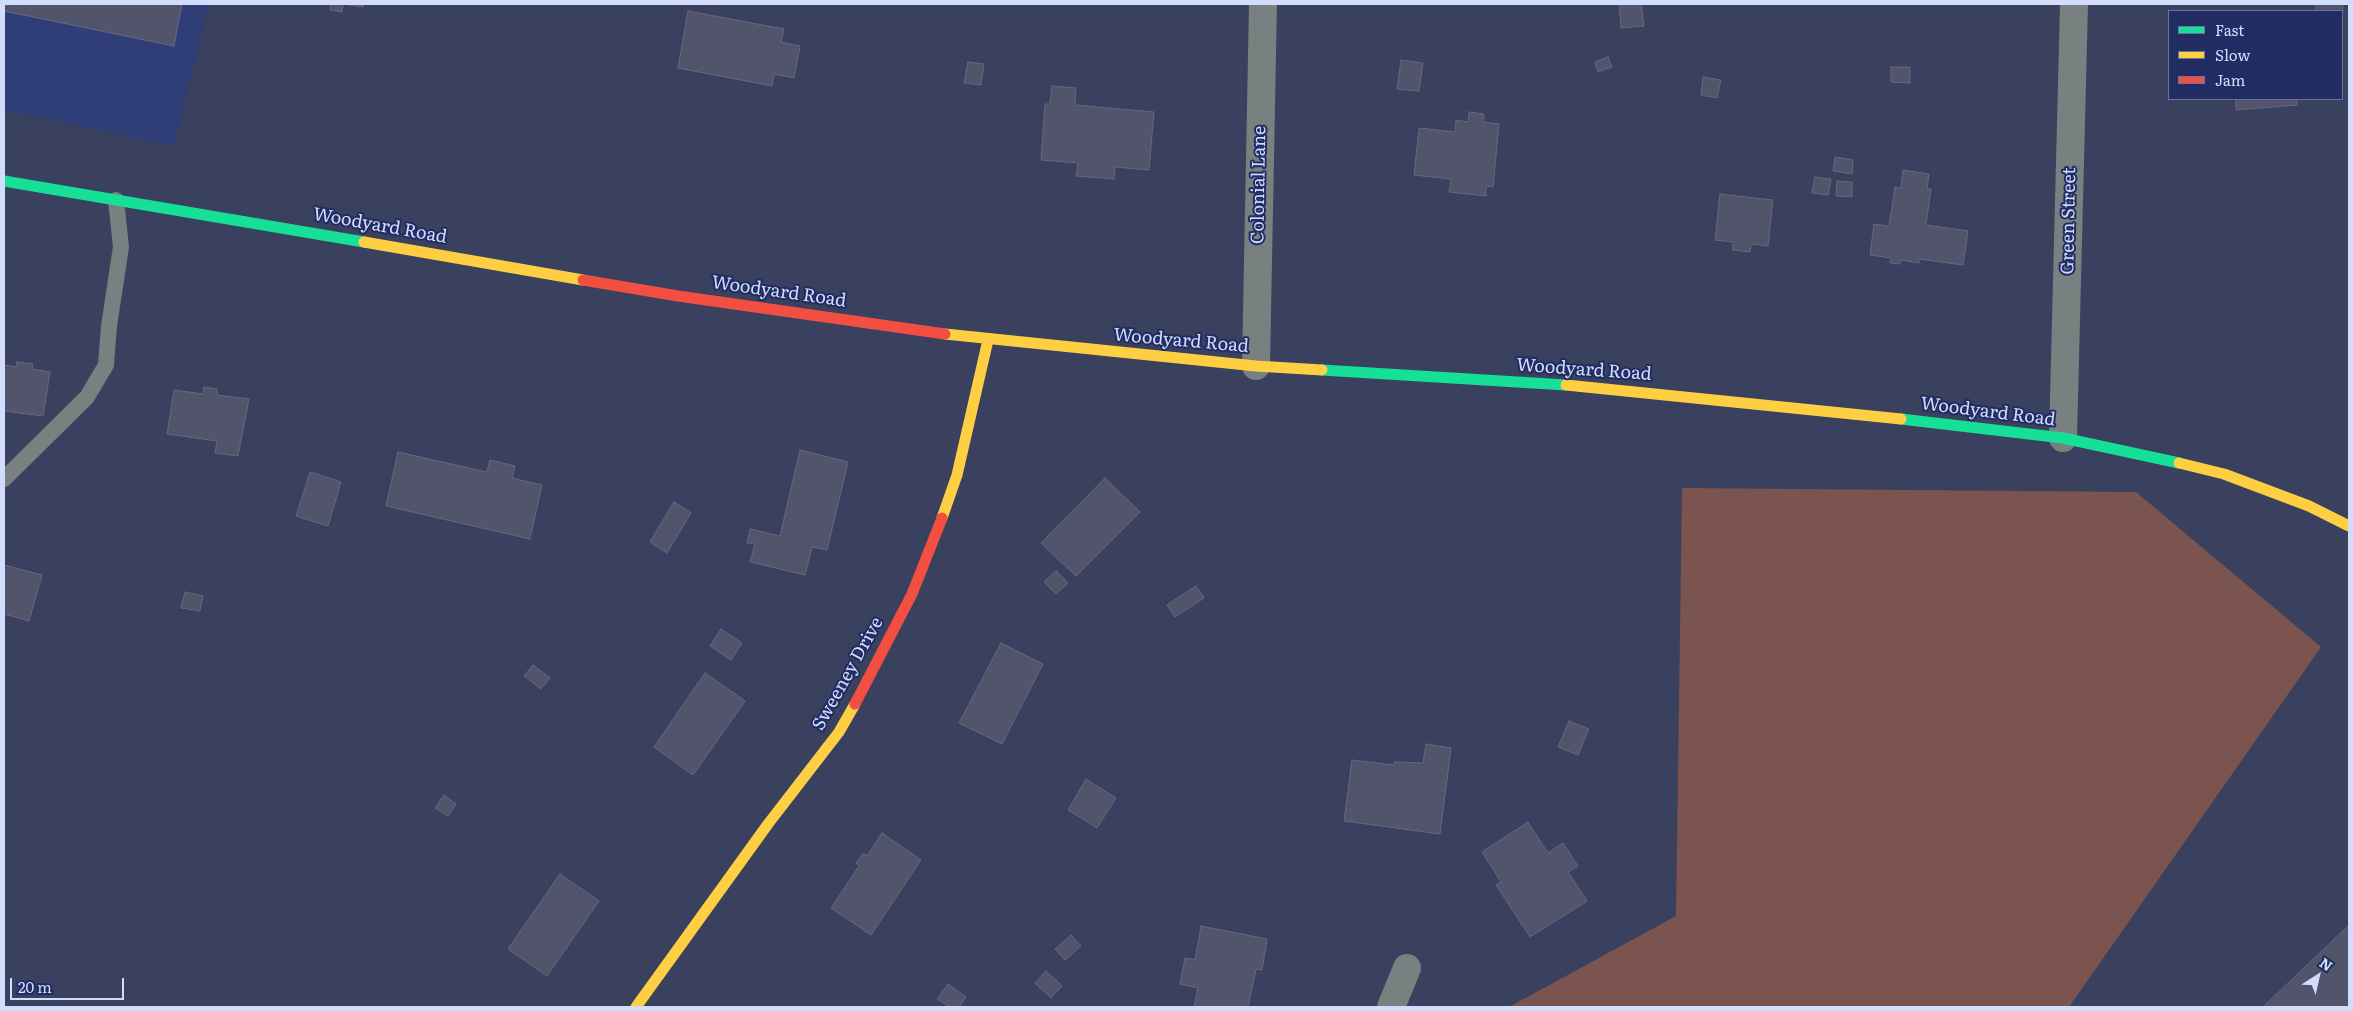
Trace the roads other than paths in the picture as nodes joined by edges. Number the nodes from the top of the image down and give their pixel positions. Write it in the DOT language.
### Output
graph roads {
  1 [pos="1263,4"];
  2 [pos="2074,4"];
  3 [pos="4,181"];
  4 [pos="116,200"];
  5 [pos="988,340"];
  6 [pos="1256,366"];
  7 [pos="2063,438"];
  8 [pos="4,480"];
  9 [pos="2349,526"];
  10 [pos="1407,968"];
  11 [pos="636,1007"];
  12 [pos="1391,1007"];
  1 -- 6 [label="street, Colonial Lane"];
  2 -- 7 [label="street, Green Street"];
  3 -- 4 [label="main road, Woodyard Road"];
  4 -- 5 [label="main road, Woodyard Road"];
  4 -- 8 [label="lane"];
  5 -- 6 [label="main road, Woodyard Road"];
  5 -- 11 [label="main road, Sweeney Drive"];
  6 -- 7 [label="main road, Woodyard Road"];
  7 -- 9 [label="main road, Woodyard Road"];
  10 -- 12 [label="street"];
}
